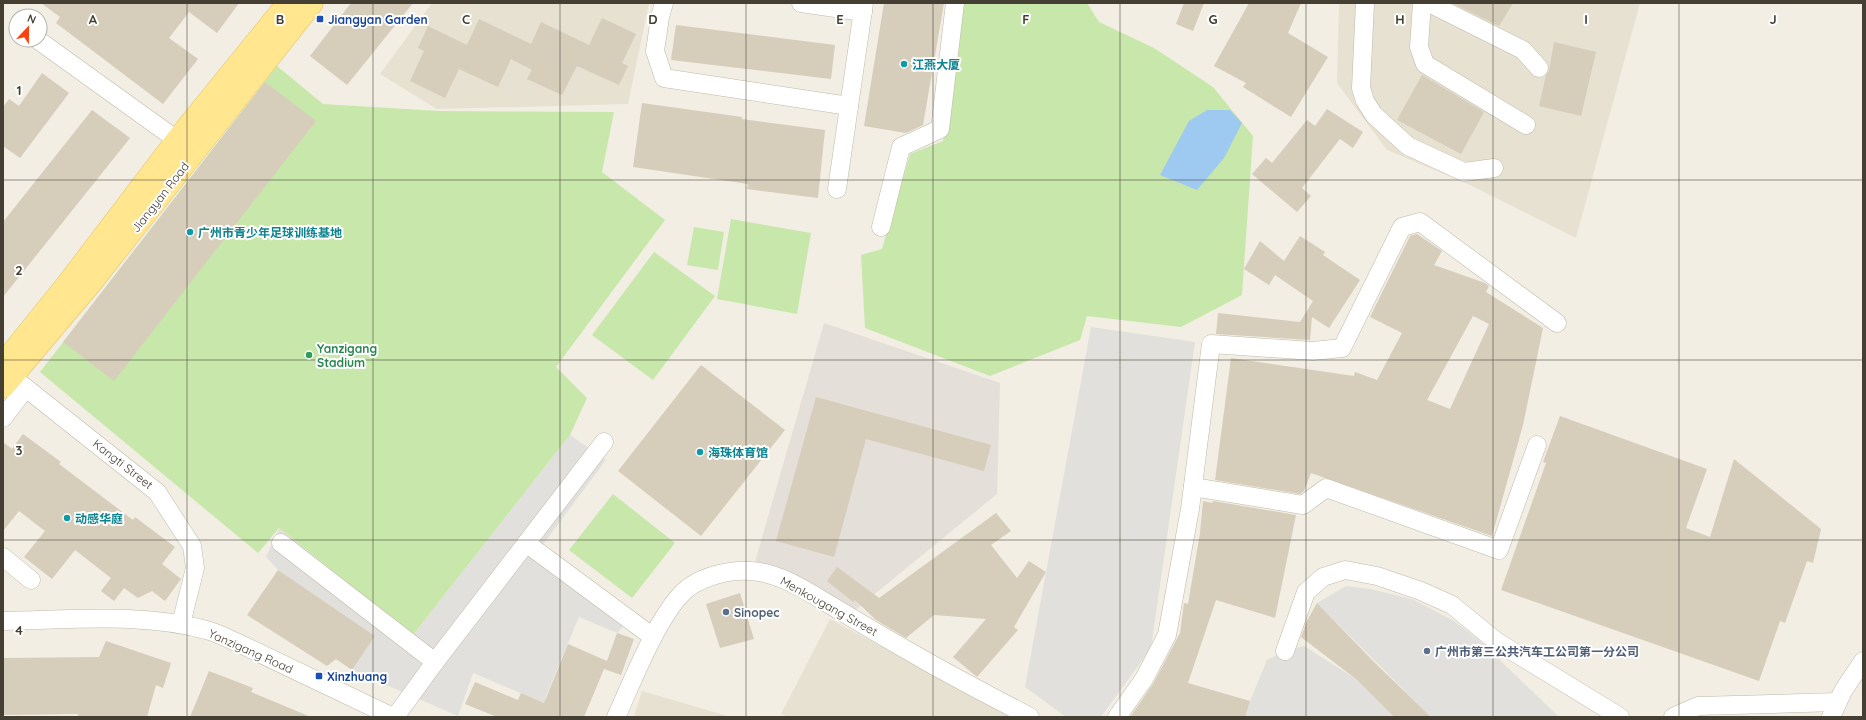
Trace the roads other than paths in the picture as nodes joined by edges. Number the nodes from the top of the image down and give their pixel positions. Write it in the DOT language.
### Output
graph roads {
  1 [pos="288,3"];
  2 [pos="312,3"];
  3 [pos="664,3"];
  4 [pos="801,3"];
  5 [pos="955,3"];
  6 [pos="1365,3"];
  7 [pos="1422,3"];
  8 [pos="1429,3"];
  9 [pos="864,7"];
  10 [pos="48,47"];
  11 [pos="1539,68"];
  12 [pos="849,106"];
  13 [pos="1526,126"];
  14 [pos="177,140"];
  15 [pos="1494,168"];
  16 [pos="837,189"];
  17 [pos="881,227"];
  18 [pos="1557,323"];
  19 [pos="11,379"];
  20 [pos="3,418"];
  21 [pos="604,442"];
  22 [pos="1537,445"];
  23 [pos="1193,487"];
  24 [pos="281,543"];
  25 [pos="526,543"];
  26 [pos="3,557"];
  27 [pos="31,580"];
  28 [pos="3,620"];
  29 [pos="181,624"];
  30 [pos="653,637"];
  31 [pos="1285,651"];
  32 [pos="1863,661"];
  33 [pos="435,662"];
  34 [pos="1835,710"];
  35 [pos="394,717"];
  36 [pos="616,717"];
  37 [pos="1030,717"];
  38 [pos="1117,717"];
  39 [pos="1620,717"];
  40 [pos="1673,717"];
  1 -- 14 [label="main road, Jiangyan Road"];
  2 -- 19 [label="main road, Jiangyan Road"];
  3 -- 12 [label="street"];
  4 -- 9 [label="street"];
  5 -- 17 [label="street"];
  6 -- 15 [label="street"];
  7 -- 13 [label="street"];
  8 -- 11 [label="street"];
  9 -- 12 [label="street"];
  10 -- 14 [label="street"];
  12 -- 16 [label="street"];
  14 -- 19 [label="main road, Jiangyan Road"];
  18 -- 23 [label="street"];
  19 -- 20 [label="street"];
  19 -- 29 [label="street, Kangti Street"];
  21 -- 25 [label="street"];
  22 -- 23 [label="street"];
  23 -- 38 [label="street"];
  24 -- 33 [label="street"];
  25 -- 30 [label="street"];
  25 -- 33 [label="street"];
  26 -- 27 [label="street"];
  28 -- 29 [label="street, Yanzigang Road"];
  29 -- 35 [label="street, Yanzigang Road"];
  30 -- 36 [label="street, Menkougang Street"];
  30 -- 37 [label="street, Menkougang Street"];
  31 -- 39 [label="street"];
  32 -- 34 [label="street"];
  33 -- 35 [label="street"];
  34 -- 40 [label="street"];
}
